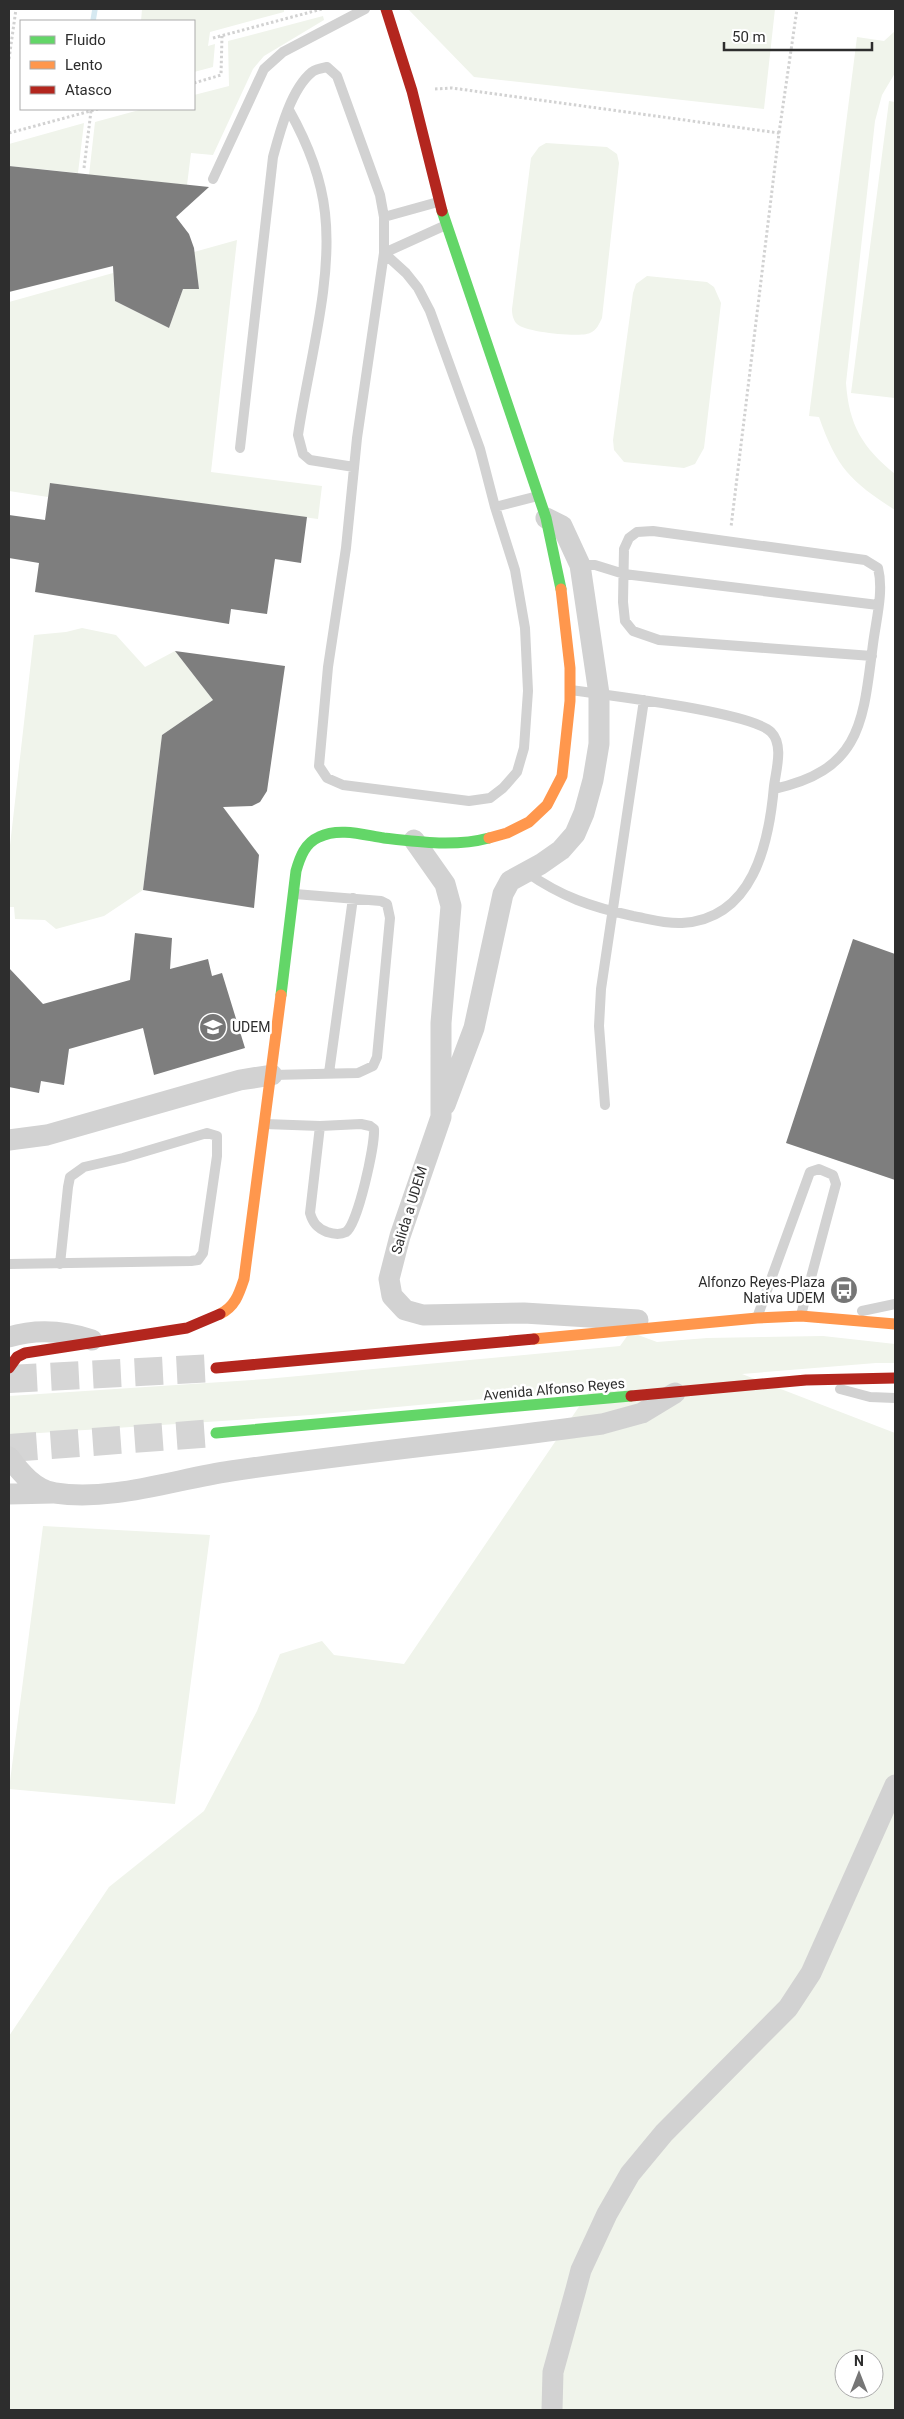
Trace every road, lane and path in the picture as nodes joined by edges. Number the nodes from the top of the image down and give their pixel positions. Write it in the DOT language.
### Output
graph roads {
  1 [pos="16,9"];
  2 [pos="296,9"];
  3 [pos="322,9"];
  4 [pos="365,9"];
  5 [pos="386,9"];
  6 [pos="797,9"];
  7 [pos="298,15"];
  8 [pos="222,36"];
  9 [pos="213,38"];
  10 [pos="9,59"];
  11 [pos="195,83"];
  12 [pos="412,91"];
  13 [pos="94,110"];
  14 [pos="289,110"];
  15 [pos="91,111"];
  16 [pos="9,133"];
  17 [pos="779,133"];
  18 [pos="84,168"];
  19 [pos="212,179"];
  20 [pos="439,202"];
  21 [pos="384,218"];
  22 [pos="447,224"];
  23 [pos="384,253"];
  24 [pos="240,448"];
  25 [pos="354,467"];
  26 [pos="539,495"];
  27 [pos="494,507"];
  28 [pos="546,518"];
  29 [pos="729,541"];
  30 [pos="580,565"];
  31 [pos="624,574"];
  32 [pos="878,605"];
  33 [pos="872,656"];
  34 [pos="570,690"];
  35 [pos="599,694"];
  36 [pos="644,700"];
  37 [pos="774,789"];
  38 [pos="414,840"];
  39 [pos="526,872"];
  40 [pos="294,894"];
  41 [pos="353,898"];
  42 [pos="612,911"];
  43 [pos="329,1073"];
  44 [pos="272,1075"];
  45 [pos="604,1105"];
  46 [pos="440,1117"];
  47 [pos="265,1124"];
  48 [pos="320,1126"];
  49 [pos="9,1140"];
  50 [pos="9,1264"];
  51 [pos="60,1264"];
  52 [pos="895,1304"];
  53 [pos="801,1316"];
  54 [pos="757,1318"];
  55 [pos="834,1318"];
  56 [pos="680,1324"];
  57 [pos="895,1324"];
  58 [pos="9,1337"];
  59 [pos="95,1341"];
  60 [pos="9,1368"];
  61 [pos="216,1368"];
  62 [pos="895,1378"];
  63 [pos="806,1380"];
  64 [pos="677,1392"];
  65 [pos="895,1398"];
  66 [pos="216,1433"];
  67 [pos="9,1457"];
  68 [pos="53,1493"];
  69 [pos="9,1494"];
  70 [pos="895,1785"];
  71 [pos="552,2410"];
  1 -- 10 [label="path"];
  2 -- 7 [label="path"];
  3 -- 7 [label="path"];
  4 -- 19 [label="lane"];
  5 -- 12 [label="street"];
  6 -- 17 [label="path"];
  7 -- 8 [label="path"];
  8 -- 9 [label="path"];
  8 -- 11 [label="path"];
  12 -- 17 [label="path"];
  12 -- 20 [label="street"];
  13 -- 15 [label="path"];
  14 -- 21 [label="lane"];
  14 -- 24 [label="lane"];
  14 -- 25 [label="lane"];
  15 -- 16 [label="path"];
  15 -- 18 [label="path"];
  17 -- 29 [label="path"];
  20 -- 21 [label="lane"];
  20 -- 22 [label="street"];
  21 -- 23 [label="lane"];
  22 -- 23 [label="lane"];
  22 -- 26 [label="street"];
  23 -- 25 [label="lane"];
  23 -- 27 [label="lane"];
  25 -- 27 [label="lane"];
  26 -- 27 [label="lane"];
  26 -- 28 [label="street"];
  28 -- 30 [label="street"];
  28 -- 34 [label="street"];
  29 -- 31 [label="lane"];
  29 -- 32 [label="lane"];
  30 -- 31 [label="lane"];
  30 -- 35 [label="street"];
  31 -- 32 [label="lane"];
  31 -- 33 [label="lane"];
  32 -- 33 [label="lane"];
  33 -- 37 [label="lane"];
  34 -- 35 [label="lane"];
  34 -- 38 [label="street"];
  35 -- 36 [label="lane"];
  35 -- 39 [label="street"];
  36 -- 37 [label="lane"];
  36 -- 42 [label="lane"];
  37 -- 42 [label="lane"];
  38 -- 40 [label="street"];
  38 -- 46 [label="street, Salida a UDEM"];
  39 -- 42 [label="lane"];
  39 -- 46 [label="street"];
  40 -- 41 [label="lane"];
  40 -- 44 [label="street"];
  41 -- 43 [label="lane"];
  41 -- 43 [label="lane"];
  42 -- 45 [label="lane"];
  43 -- 44 [label="lane"];
  44 -- 47 [label="street"];
  44 -- 49 [label="street"];
  46 -- 56 [label="street, Salida a UDEM"];
  47 -- 48 [label="lane"];
  47 -- 59 [label="street"];
  48 -- 48 [label="lane"];
  50 -- 51 [label="lane"];
  51 -- 51 [label="lane"];
  52 -- 55 [label="lane"];
  53 -- 54 [label="street"];
  53 -- 54 [label="lane"];
  53 -- 55 [label="street"];
  54 -- 56 [label="street"];
  55 -- 57 [label="street"];
  56 -- 61 [label="street"];
  58 -- 59 [label="street"];
  59 -- 60 [label="street"];
  62 -- 63 [label="street, Avenida Alfonso Reyes"];
  63 -- 64 [label="street, Avenida Alfonso Reyes"];
  63 -- 65 [label="lane"];
  64 -- 66 [label="street, Avenida Alfonso Reyes"];
  64 -- 68 [label="street"];
  67 -- 68 [label="street"];
  68 -- 69 [label="street"];
  70 -- 71 [label="street"];
}
